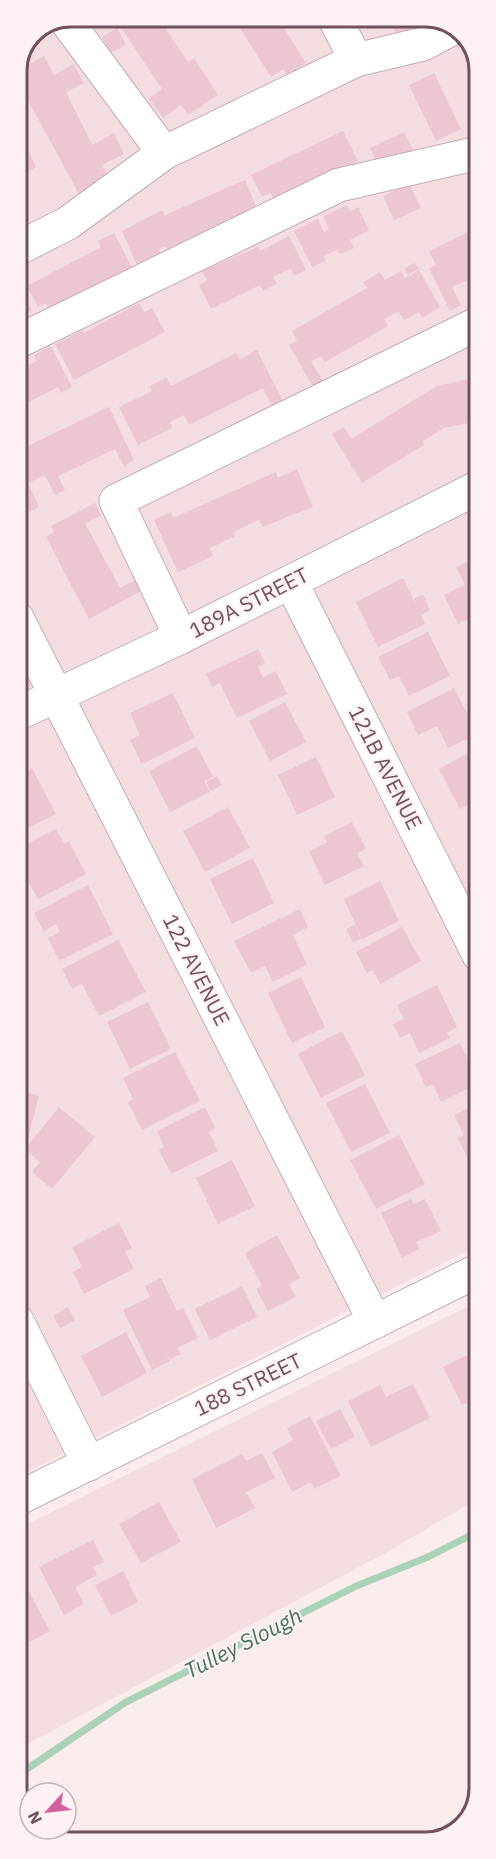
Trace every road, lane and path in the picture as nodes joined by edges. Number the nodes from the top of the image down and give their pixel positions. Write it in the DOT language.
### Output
graph roads {
  1 [pos="71,27"];
  2 [pos="339,27"];
  3 [pos="446,32"];
  4 [pos="356,60"];
  5 [pos="164,153"];
  6 [pos="469,155"];
  7 [pos="27,244"];
  8 [pos="469,327"];
  9 [pos="27,337"];
  10 [pos="469,492"];
  11 [pos="291,582"];
  12 [pos="181,637"];
  13 [pos="27,638"];
  14 [pos="56,695"];
  15 [pos="27,709"];
  16 [pos="469,916"];
  17 [pos="469,1275"];
  18 [pos="375,1322"];
  19 [pos="27,1341"];
  20 [pos="89,1464"];
  21 [pos="27,1494"];
  1 -- 5 [label="street"];
  2 -- 4 [label="street"];
  3 -- 4 [label="street"];
  4 -- 5 [label="street"];
  5 -- 7 [label="street"];
  6 -- 9 [label="street"];
  8 -- 12 [label="street"];
  10 -- 11 [label="street, 189A STREET"];
  11 -- 12 [label="street, 189A STREET"];
  11 -- 16 [label="street, 121B AVENUE"];
  12 -- 14 [label="street, 189A STREET"];
  13 -- 14 [label="street, 122 AVENUE"];
  14 -- 15 [label="street, 189A STREET"];
  14 -- 18 [label="street, 122 AVENUE"];
  17 -- 18 [label="street, 188 STREET"];
  18 -- 20 [label="street, 188 STREET"];
  19 -- 20 [label="street"];
  20 -- 21 [label="street, 188 STREET"];
}
